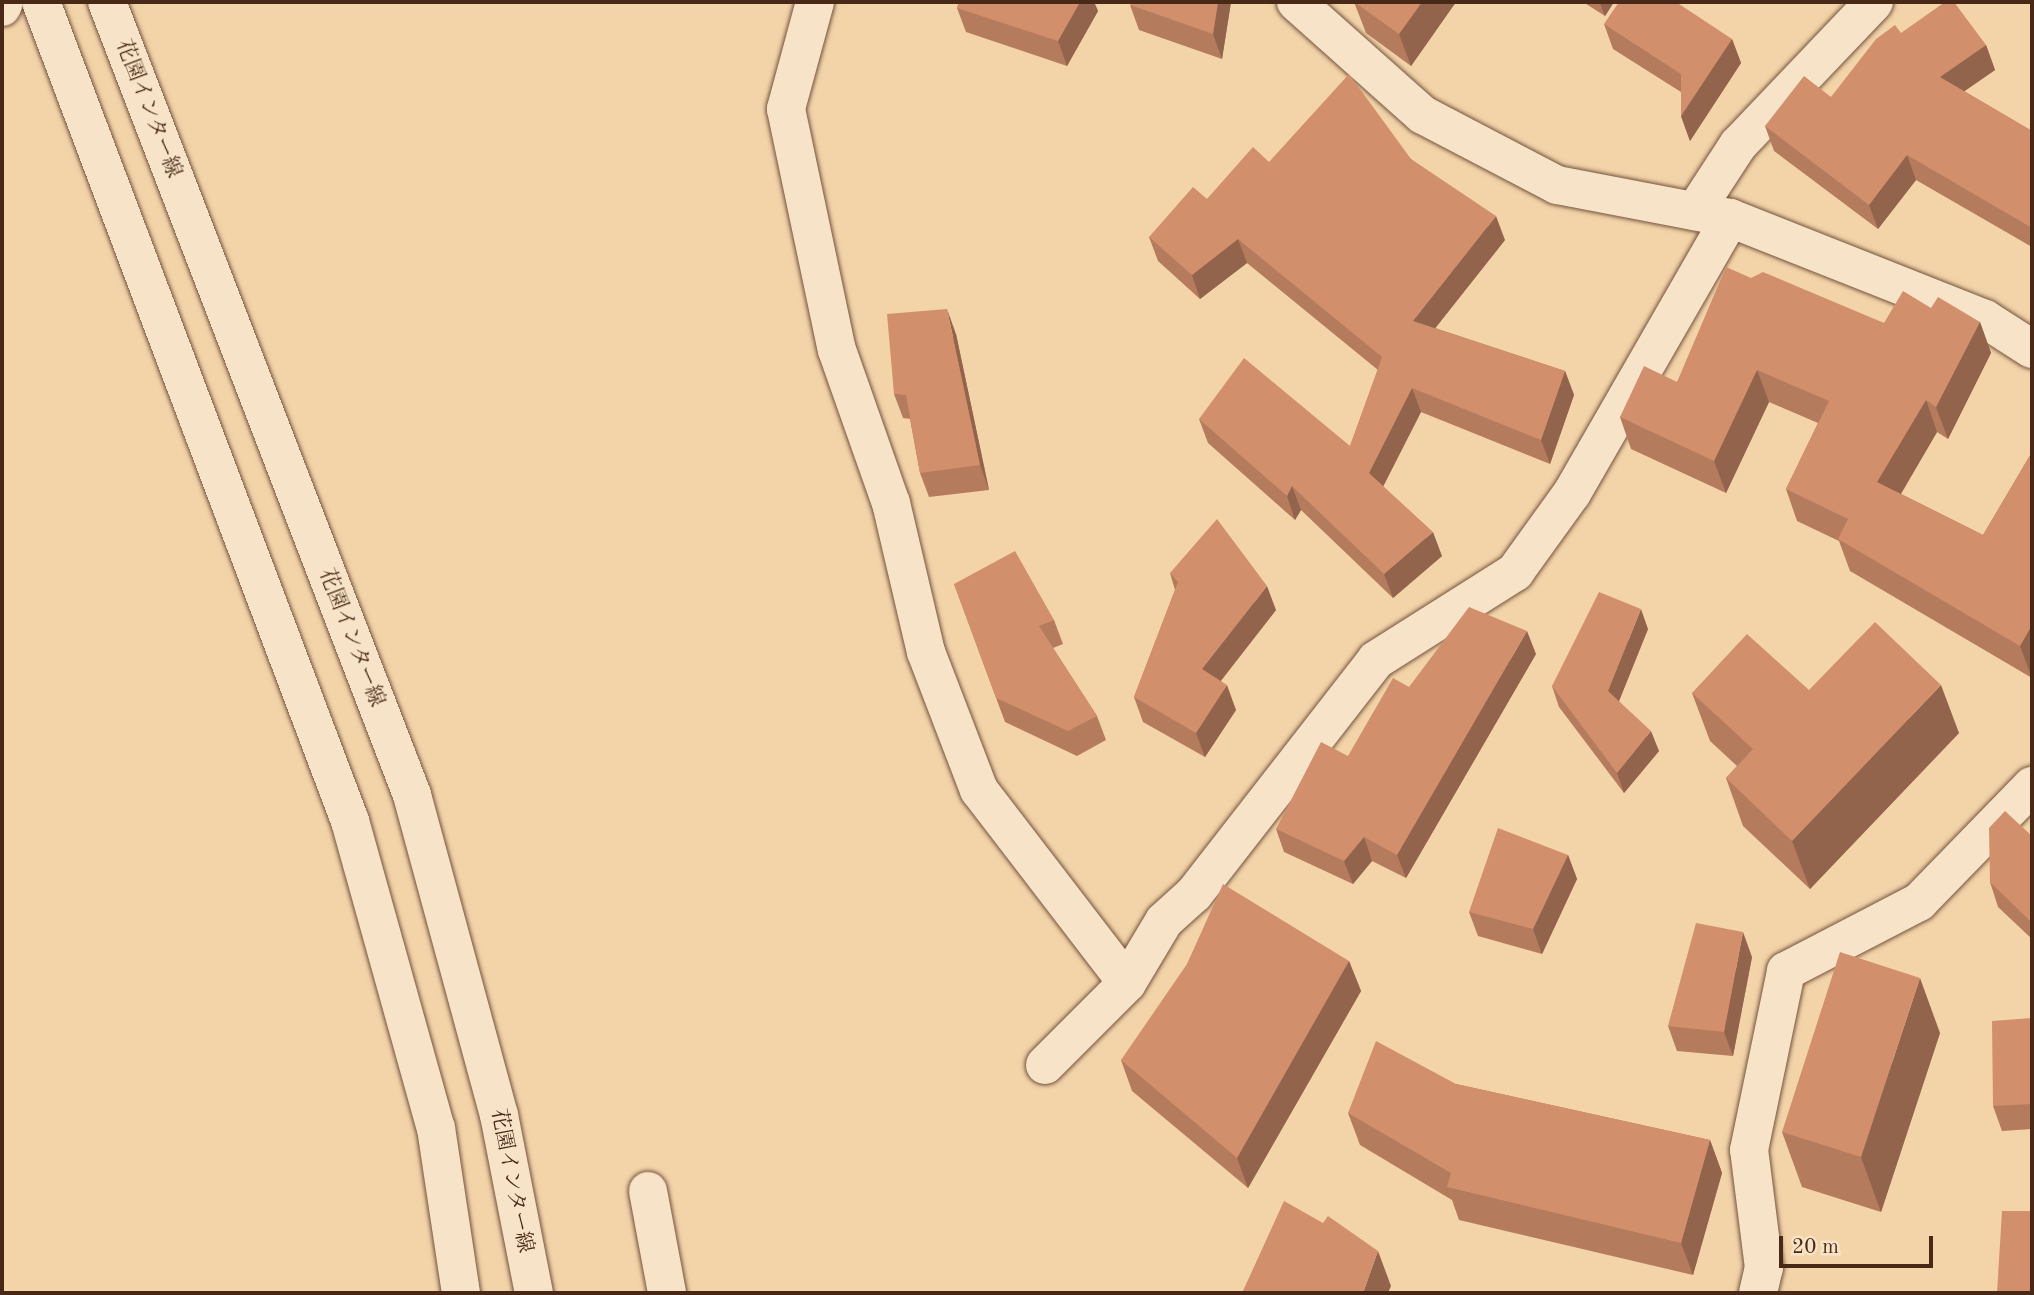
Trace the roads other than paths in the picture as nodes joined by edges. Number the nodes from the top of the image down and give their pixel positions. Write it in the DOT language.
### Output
graph roads {
  1 [pos="4,2"];
  2 [pos="41,2"];
  3 [pos="107,2"];
  4 [pos="816,2"];
  5 [pos="1296,2"];
  6 [pos="1874,2"];
  7 [pos="2,7"];
  8 [pos="1712,215"];
  9 [pos="2032,349"];
  10 [pos="2032,786"];
  11 [pos="1127,983"];
  12 [pos="1045,1065"];
  13 [pos="648,1191"];
  14 [pos="461,1293"];
  15 [pos="534,1293"];
  16 [pos="667,1293"];
  17 [pos="1758,1293"];
  1 -- 7 [label="street"];
  2 -- 14 [label="street"];
  3 -- 15 [label="street, 花園インター線"];
  4 -- 11 [label="street"];
  5 -- 8 [label="street"];
  6 -- 8 [label="street"];
  8 -- 9 [label="street"];
  8 -- 11 [label="street"];
  10 -- 17 [label="street"];
  11 -- 12 [label="street"];
  13 -- 16 [label="street"];
}
